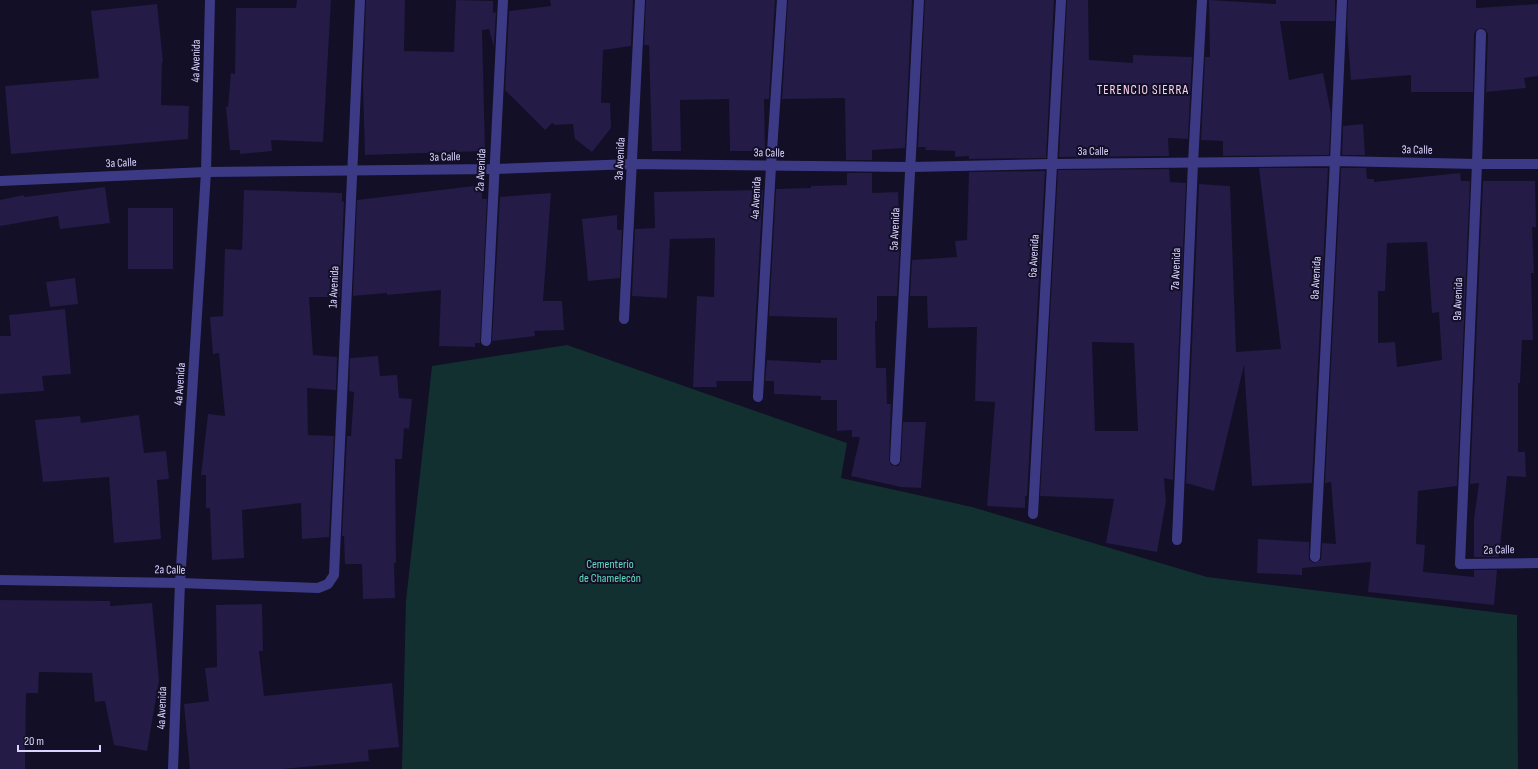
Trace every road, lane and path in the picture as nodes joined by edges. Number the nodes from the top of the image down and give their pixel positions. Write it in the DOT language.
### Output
graph roads {
  1 [pos="210,0"];
  2 [pos="360,0"];
  3 [pos="503,0"];
  4 [pos="640,0"];
  5 [pos="782,0"];
  6 [pos="919,0"];
  7 [pos="1061,0"];
  8 [pos="1202,0"];
  9 [pos="1342,0"];
  10 [pos="1481,34"];
  11 [pos="1335,161"];
  12 [pos="1193,163"];
  13 [pos="633,164"];
  14 [pos="1051,164"];
  15 [pos="1477,164"];
  16 [pos="1538,164"];
  17 [pos="771,166"];
  18 [pos="911,167"];
  19 [pos="494,169"];
  20 [pos="352,171"];
  21 [pos="206,172"];
  22 [pos="0,181"];
  23 [pos="624,319"];
  24 [pos="486,341"];
  25 [pos="758,397"];
  26 [pos="895,460"];
  27 [pos="1033,514"];
  28 [pos="1177,540"];
  29 [pos="1315,557"];
  30 [pos="1538,563"];
  31 [pos="1460,564"];
  32 [pos="334,575"];
  33 [pos="0,580"];
  34 [pos="180,583"];
  35 [pos="173,769"];
  1 -- 21 [label="street, 4a Avenida"];
  2 -- 20 [label="street, 1a Avenida"];
  3 -- 19 [label="street, 2a Avenida"];
  4 -- 13 [label="street, 3a Avenida"];
  5 -- 17 [label="street, 4a Avenida"];
  6 -- 18 [label="street, 5a Avenida"];
  7 -- 14 [label="street, 6a Avenida"];
  8 -- 12 [label="street, 7a Avenida"];
  9 -- 11 [label="street, 8a Avenida"];
  10 -- 15 [label="street, 9a Avenida"];
  11 -- 12 [label="street, 3a Calle"];
  11 -- 15 [label="street, 3a Calle"];
  11 -- 29 [label="street, 8a Avenida"];
  12 -- 14 [label="street, 3a Calle"];
  12 -- 28 [label="street, 7a Avenida"];
  13 -- 17 [label="street, 3a Calle"];
  13 -- 19 [label="street, 3a Calle"];
  13 -- 23 [label="street, 3a Avenida"];
  14 -- 18 [label="street, 3a Calle"];
  14 -- 27 [label="street, 6a Avenida"];
  15 -- 16 [label="street, 3a Calle"];
  15 -- 31 [label="street, 9a Avenida"];
  17 -- 18 [label="street, 3a Calle"];
  17 -- 25 [label="street, 4a Avenida"];
  18 -- 26 [label="street, 5a Avenida"];
  19 -- 20 [label="street, 3a Calle"];
  19 -- 24 [label="street, 2a Avenida"];
  20 -- 21 [label="street, 3a Calle"];
  20 -- 32 [label="street, 1a Avenida"];
  21 -- 22 [label="street, 3a Calle"];
  21 -- 34 [label="street, 4a Avenida"];
  30 -- 31 [label="street, 2a Calle"];
  32 -- 34 [label="street, 2a Calle"];
  33 -- 34 [label="street, 2a Calle"];
  34 -- 35 [label="street, 4a Avenida"];
}
